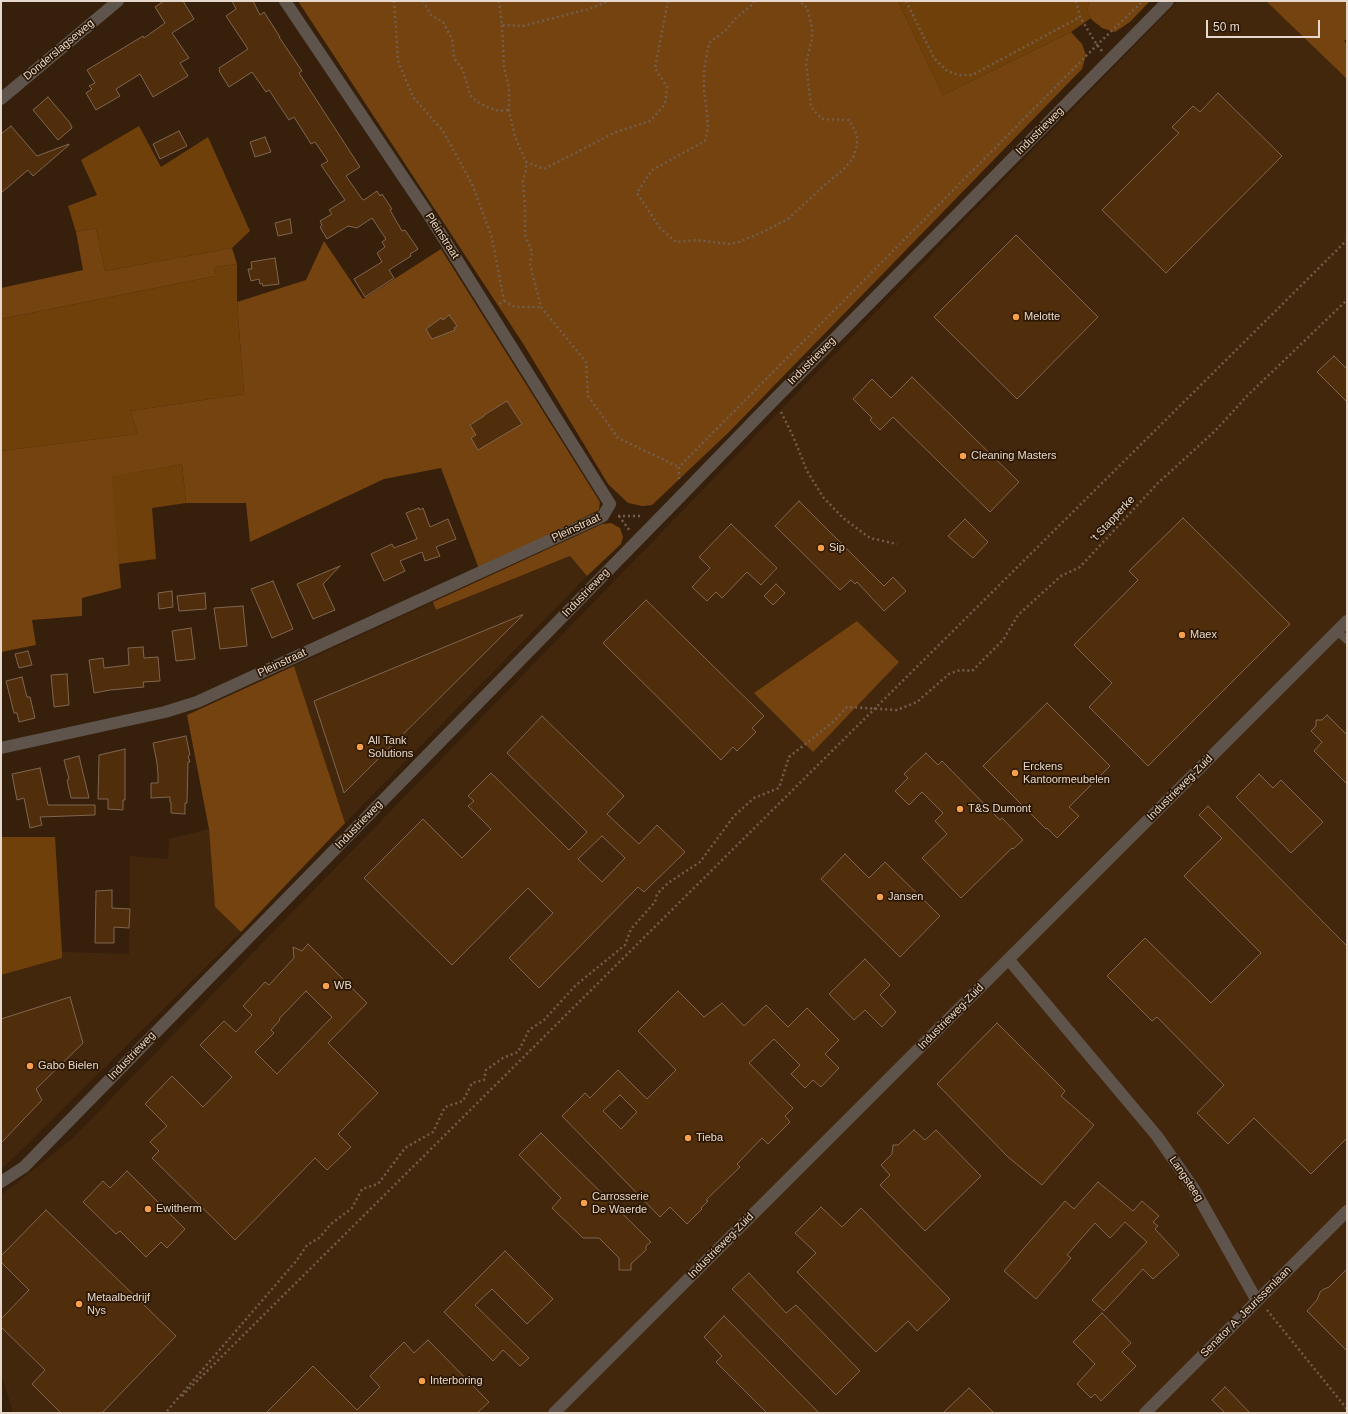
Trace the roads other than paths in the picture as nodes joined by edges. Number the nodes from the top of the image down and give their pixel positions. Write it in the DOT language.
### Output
graph roads {
  1 [pos="118,1"];
  2 [pos="285,1"];
  3 [pos="1168,1"];
  4 [pos="1,99"];
  5 [pos="1344,625"];
  6 [pos="1347,640"];
  7 [pos="1,748"];
  8 [pos="1009,960"];
  9 [pos="1,1182"];
  10 [pos="1347,1211"];
  11 [pos="1257,1301"];
  12 [pos="554,1413"];
  13 [pos="1145,1413"];
  1 -- 4 [label="street, Donderslagseweg"];
  2 -- 7 [label="street, Pleinstraat"];
  3 -- 9 [label="street, Industrieweg"];
  5 -- 6 [label="lane"];
  5 -- 8 [label="street, Industrieweg-Zuid"];
  8 -- 11 [label="street, Langsteeg"];
  8 -- 12 [label="street, Industrieweg-Zuid"];
  10 -- 11 [label="street, Senator A. Jeurissenlaan"];
  11 -- 13 [label="street, Senator A. Jeurissenlaan"];
}
